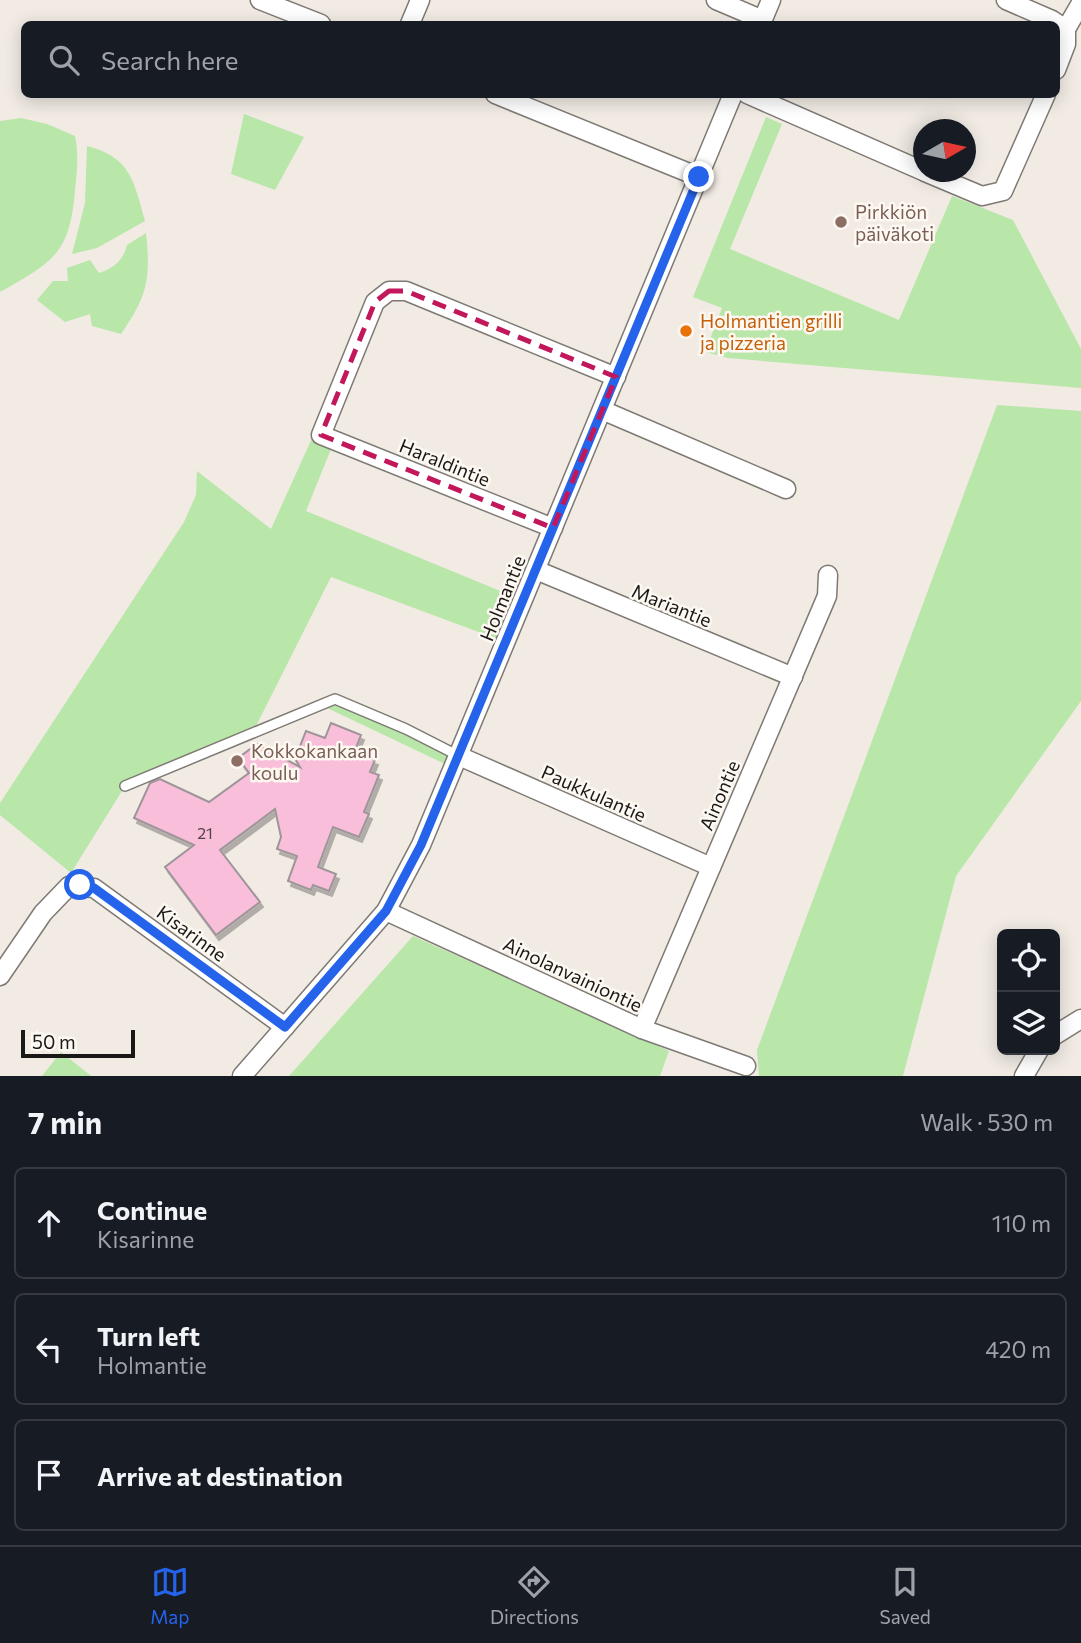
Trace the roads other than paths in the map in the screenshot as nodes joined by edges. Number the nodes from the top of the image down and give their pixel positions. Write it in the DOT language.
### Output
graph roads {
  1 [pos="260,0"];
  2 [pos="420,0"];
  3 [pos="716,0"];
  4 [pos="771,0"];
  5 [pos="1006,0"];
  6 [pos="1081,3"];
  7 [pos="313,21"];
  8 [pos="411,21"];
  9 [pos="760,21"];
  10 [pos="762,21"];
  11 [pos="1054,21"];
  12 [pos="1060,25"];
  13 [pos="1066,29"];
  14 [pos="1060,60"];
  15 [pos="505,98"];
  16 [pos="731,98"];
  17 [pos="756,98"];
  18 [pos="1044,98"];
  19 [pos="913,166"];
  20 [pos="699,177"];
  21 [pos="950,182"];
  22 [pos="616,377"];
  23 [pos="602,410"];
  24 [pos="786,489"];
  25 [pos="553,528"];
  26 [pos="536,570"];
  27 [pos="828,575"];
  28 [pos="793,677"];
  29 [pos="459,756"];
  30 [pos="125,786"];
  31 [pos="711,867"];
  32 [pos="386,911"];
  33 [pos="0,976"];
  34 [pos="1081,1019"];
  35 [pos="285,1027"];
  36 [pos="642,1029"];
  37 [pos="1060,1032"];
  38 [pos="1035,1055"];
  39 [pos="746,1066"];
  40 [pos="242,1076"];
  41 [pos="1024,1076"];
  1 -- 7 [label="street"];
  2 -- 8 [label="street"];
  3 -- 9 [label="street"];
  4 -- 10 [label="street"];
  5 -- 11 [label="street"];
  6 -- 13 [label="street"];
  12 -- 13 [label="street"];
  13 -- 14 [label="street"];
  15 -- 20 [label="street"];
  16 -- 20 [label="street, Holmantie"];
  17 -- 19 [label="street"];
  18 -- 21 [label="street"];
  20 -- 22 [label="street, Holmantie"];
  22 -- 23 [label="street, Holmantie"];
  22 -- 25 [label="street, Haraldintie"];
  23 -- 24 [label="street"];
  23 -- 25 [label="street, Holmantie"];
  25 -- 26 [label="street, Holmantie"];
  26 -- 28 [label="street, Mariantie"];
  26 -- 29 [label="street, Holmantie"];
  27 -- 28 [label="street, Ainontie"];
  28 -- 31 [label="street, Ainontie"];
  29 -- 30 [label="lane"];
  29 -- 31 [label="street, Paukkulantie"];
  29 -- 32 [label="street, Holmantie"];
  31 -- 36 [label="street, Ainontie"];
  32 -- 35 [label="street, Holmantie"];
  32 -- 36 [label="street, Ainolanvainiontie"];
  33 -- 35 [label="street, Kisarinne"];
  34 -- 37 [label="street"];
  35 -- 40 [label="street, Holmantie"];
  36 -- 39 [label="street, Ainolanvainiontie"];
  38 -- 41 [label="street"];
}
